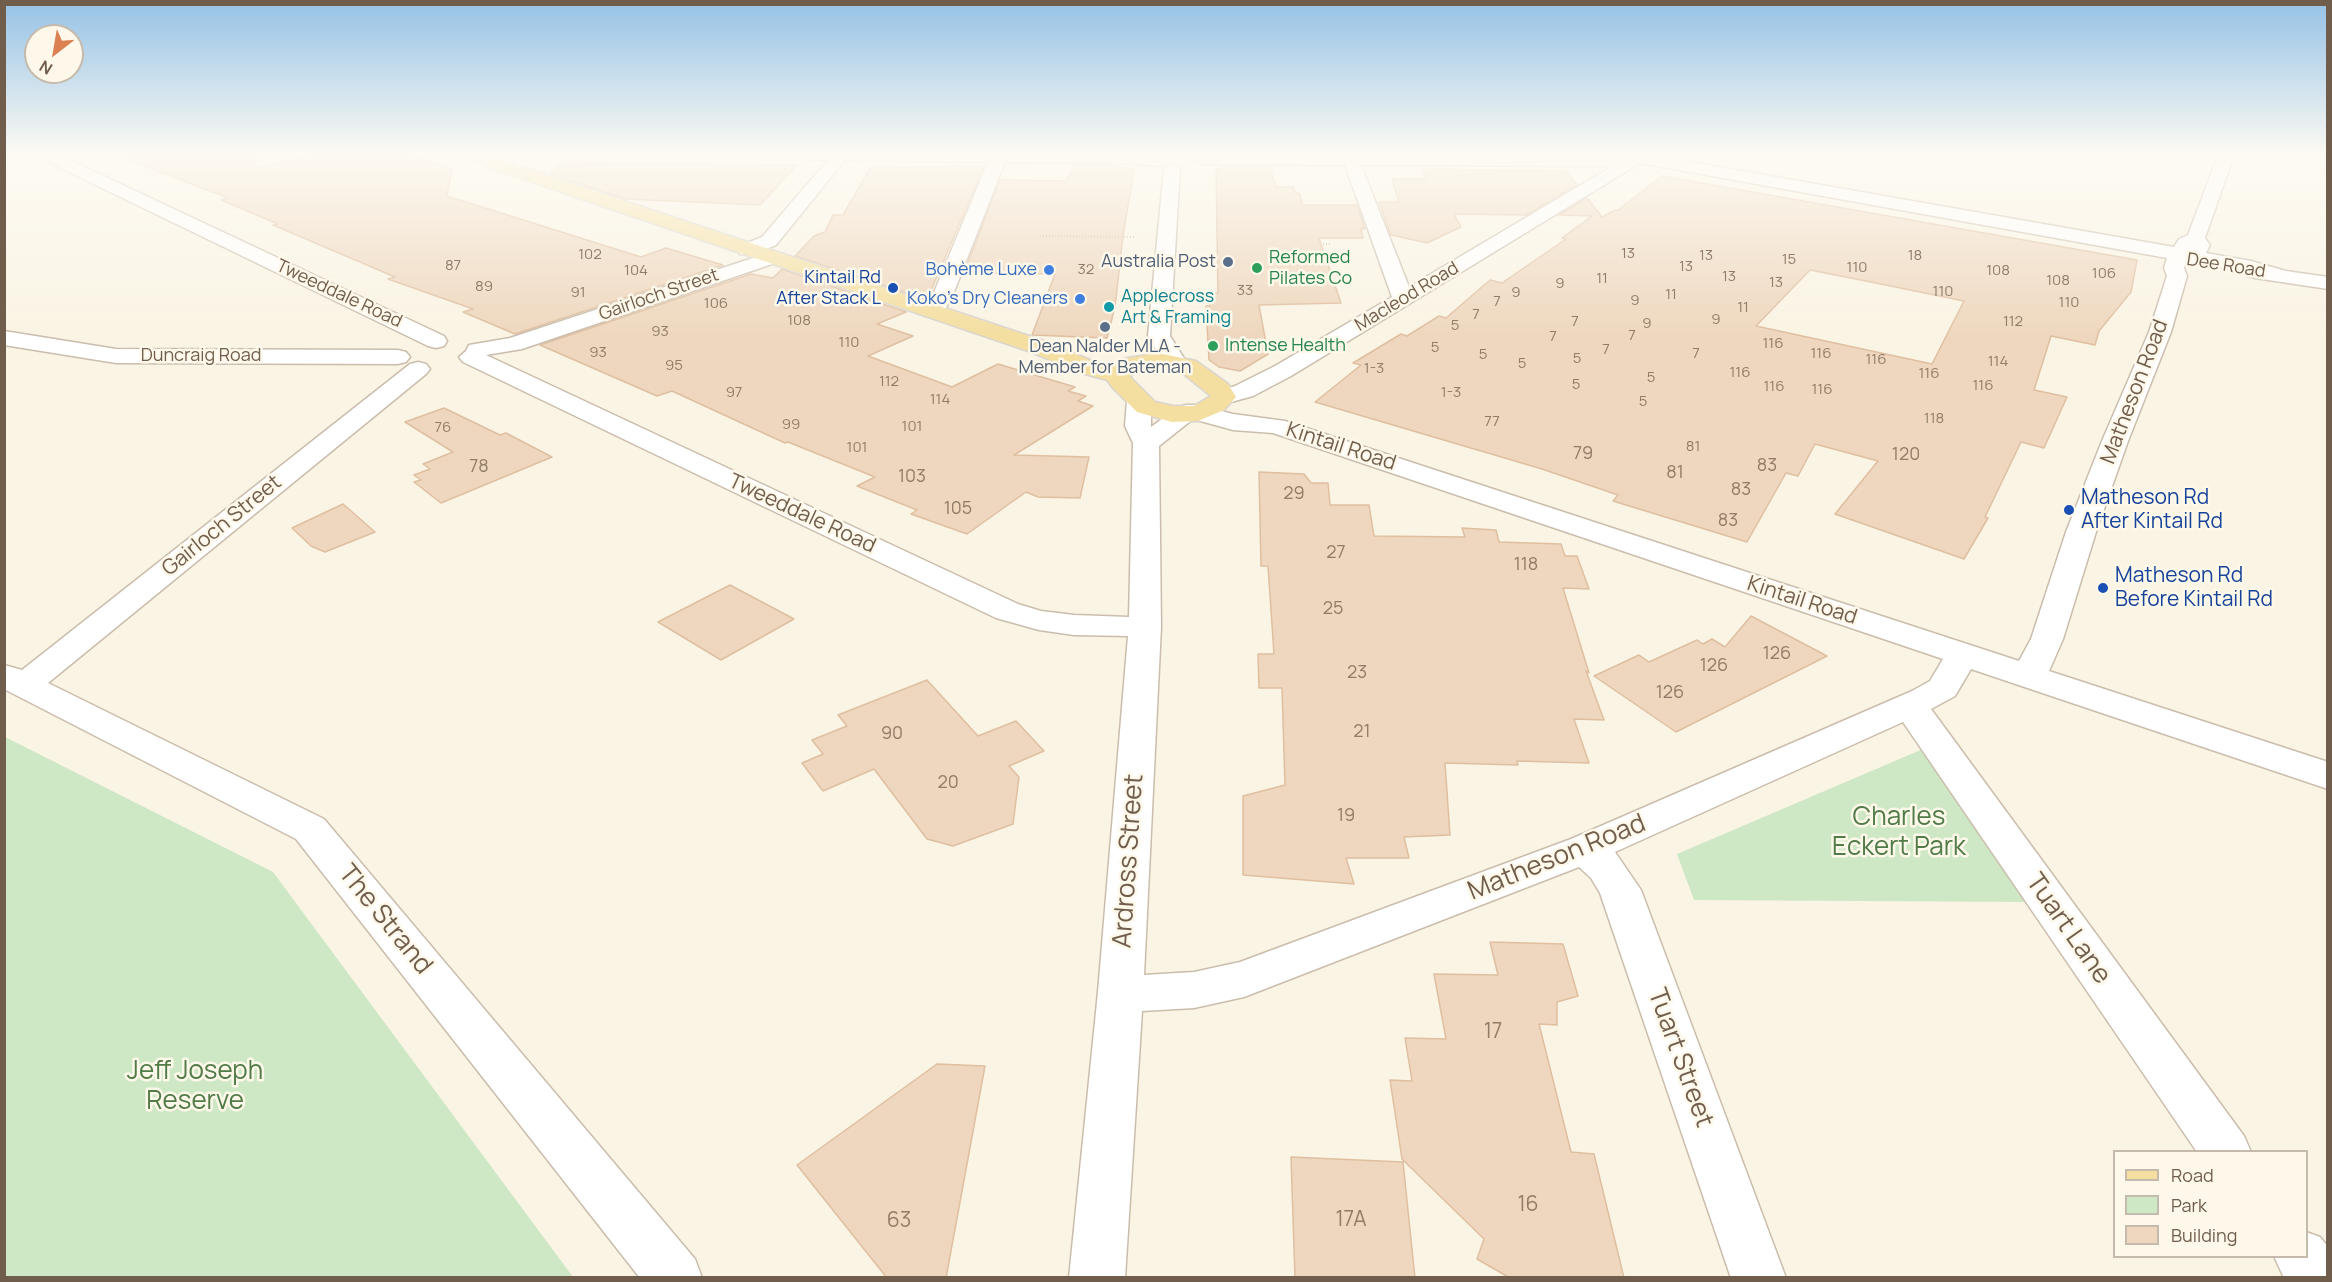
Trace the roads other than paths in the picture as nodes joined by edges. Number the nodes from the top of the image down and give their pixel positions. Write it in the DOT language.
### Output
graph roads {
  1 [pos="171,215"];
  2 [pos="642,215"];
  3 [pos="793,215"];
  4 [pos="975,215"];
  5 [pos="1162,215"];
  6 [pos="1372,215"];
  7 [pos="1543,215"];
  8 [pos="1950,215"];
  9 [pos="2203,215"];
  10 [pos="747,250"];
  11 [pos="2186,257"];
  12 [pos="771,258"];
  13 [pos="2328,283"];
  14 [pos="1403,299"];
  15 [pos="933,311"];
  16 [pos="4,338"];
  17 [pos="1161,339"];
  18 [pos="436,341"];
  19 [pos="443,361"];
  20 [pos="1175,363"];
  21 [pos="1129,367"];
  22 [pos="1218,394"];
  23 [pos="1138,401"];
  24 [pos="1192,413"];
  25 [pos="1276,426"];
  26 [pos="1146,443"];
  27 [pos="1145,627"];
  28 [pos="1963,654"];
  29 [pos="2029,676"];
  30 [pos="15,679"];
  31 [pos="1910,706"];
  32 [pos="2328,776"];
  33 [pos="1585,849"];
  34 [pos="1120,992"];
  35 [pos="2225,1150"];
  36 [pos="2302,1258"];
  37 [pos="675,1278"];
  38 [pos="1097,1278"];
  39 [pos="1759,1278"];
  40 [pos="2316,1278"];
  1 -- 18 [label="street, Tweeddale Road"];
  2 -- 10 [label="main road"];
  3 -- 10 [label="street"];
  4 -- 15 [label="street"];
  5 -- 17 [label="street"];
  6 -- 14 [label="street"];
  7 -- 14 [label="street, Macleod Road"];
  8 -- 11 [label="street, Dee Road"];
  9 -- 11 [label="street, Matheson Road"];
  10 -- 12 [label="main road"];
  11 -- 13 [label="street, Dee Road"];
  11 -- 29 [label="street, Matheson Road"];
  12 -- 15 [label="main road"];
  12 -- 19 [label="street, Gairloch Street"];
  14 -- 22 [label="street, Macleod Road"];
  15 -- 21 [label="main road"];
  16 -- 19 [label="street, Duncraig Road"];
  17 -- 20 [label="street"];
  17 -- 21 [label="street"];
  18 -- 19 [label="street"];
  18 -- 19 [label="street, Tweeddale Road"];
  19 -- 27 [label="street, Tweeddale Road"];
  19 -- 30 [label="street, Gairloch Street"];
  20 -- 21 [label="main road"];
  20 -- 22 [label="main road"];
  21 -- 23 [label="main road"];
  22 -- 24 [label="main road"];
  22 -- 25 [label="street, Kintail Road"];
  23 -- 24 [label="main road"];
  23 -- 26 [label="street, Ardross Street"];
  24 -- 25 [label="street, Kintail Road"];
  24 -- 26 [label="street"];
  25 -- 28 [label="street, Kintail Road"];
  26 -- 27 [label="street, Ardross Street"];
  27 -- 34 [label="street, Ardross Street"];
  28 -- 29 [label="street, Kintail Road"];
  28 -- 31 [label="street, Matheson Road"];
  29 -- 32 [label="street, Kintail Road"];
  30 -- 37 [label="street, The Strand"];
  31 -- 33 [label="street, Matheson Road"];
  31 -- 35 [label="street, Tuart Lane"];
  33 -- 34 [label="street, Matheson Road"];
  33 -- 39 [label="street, Tuart Street"];
  34 -- 38 [label="street, Ardross Street"];
  36 -- 40 [label="street"];
}
